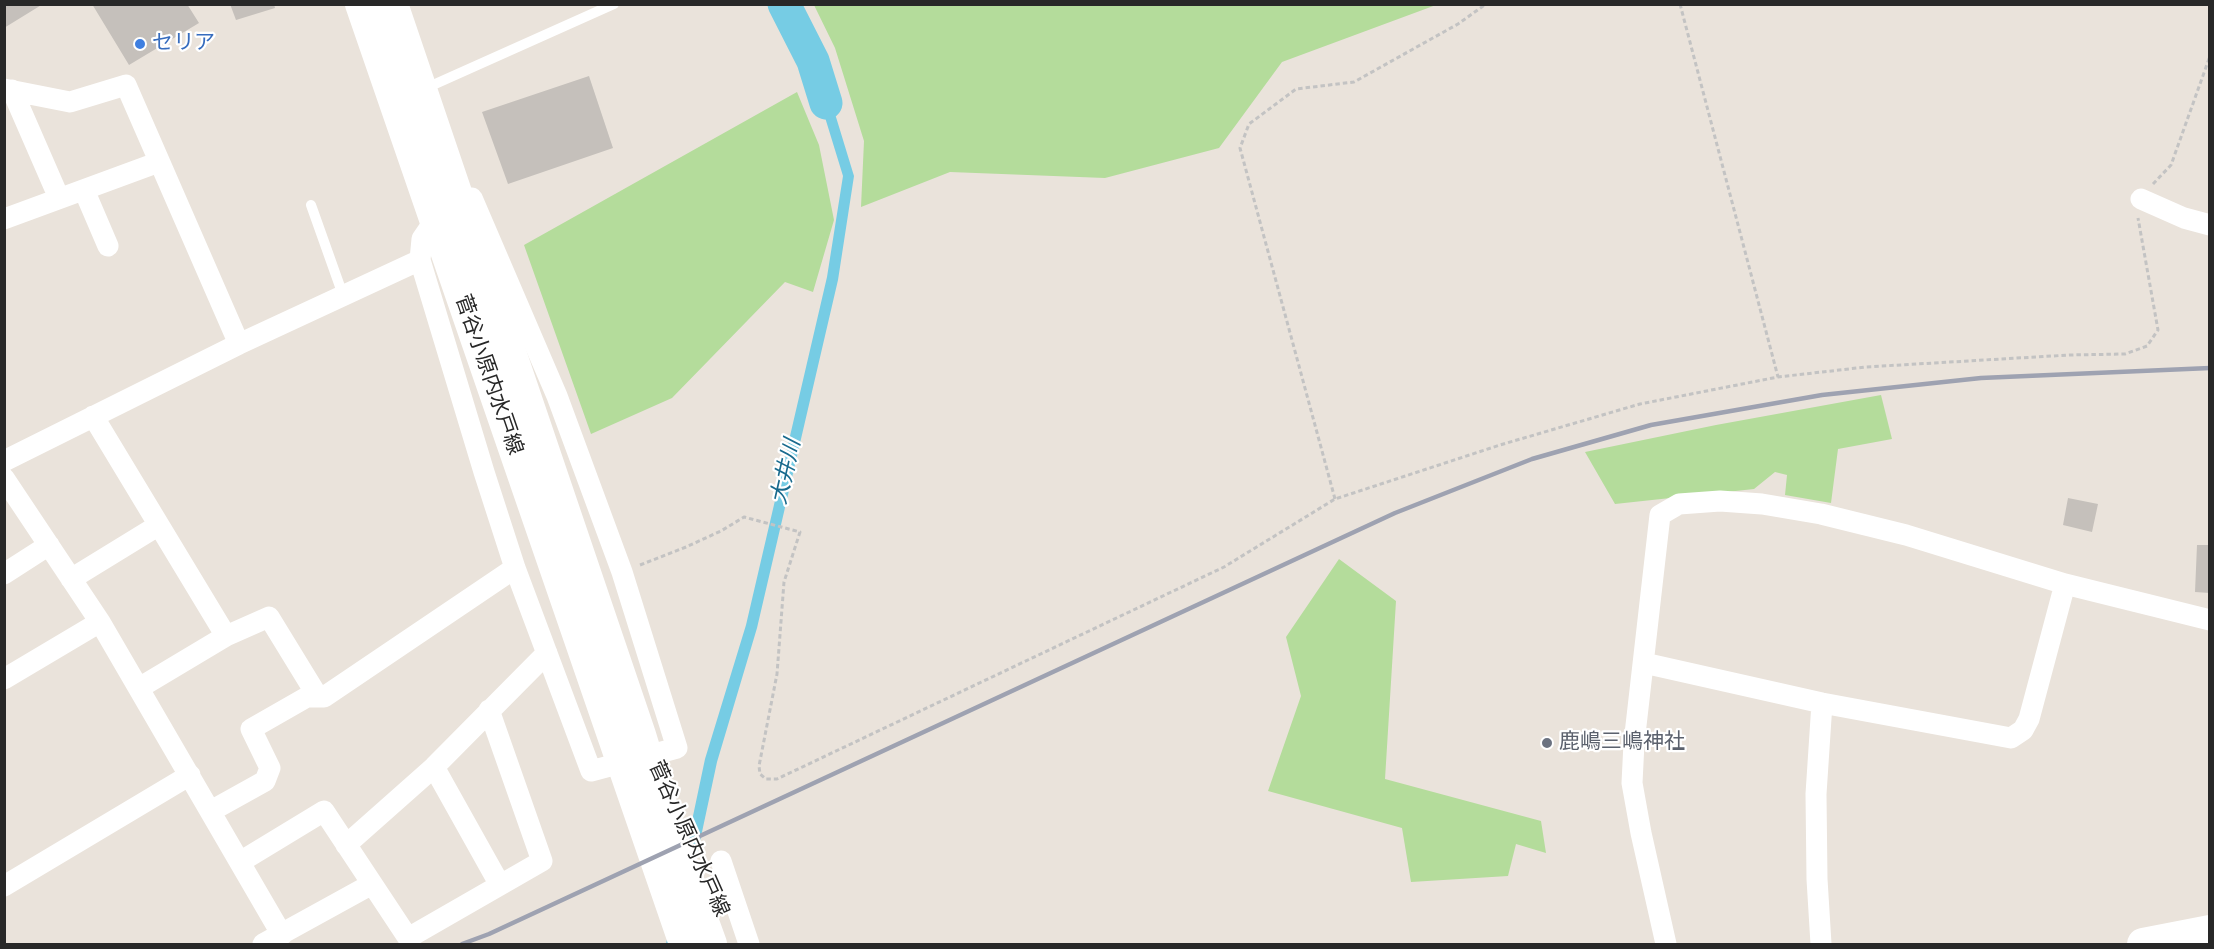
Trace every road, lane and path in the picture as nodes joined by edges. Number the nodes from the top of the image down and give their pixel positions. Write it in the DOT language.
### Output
graph roads {
  1 [pos="361,4"];
  2 [pos="392,4"];
  3 [pos="614,4"];
  4 [pos="1486,4"];
  5 [pos="1680,4"];
  6 [pos="2210,56"];
  7 [pos="8,89"];
  8 [pos="421,90"];
  9 [pos="434,128"];
  10 [pos="159,162"];
  11 [pos="84,190"];
  12 [pos="59,198"];
  13 [pos="2141,199"];
  14 [pos="311,205"];
  15 [pos="4,219"];
  16 [pos="435,220"];
  17 [pos="2210,225"];
  18 [pos="108,246"];
  19 [pos="420,260"];
  20 [pos="343,295"];
  21 [pos="239,344"];
  22 [pos="1778,377"];
  23 [pos="93,416"];
  24 [pos="4,460"];
  25 [pos="4,478"];
  26 [pos="1335,499"];
  27 [pos="159,525"];
  28 [pos="49,545"];
  29 [pos="515,568"];
  30 [pos="622,572"];
  31 [pos="4,574"];
  32 [pos="71,579"];
  33 [pos="2065,584"];
  34 [pos="2210,620"];
  35 [pos="100,622"];
  36 [pos="226,636"];
  37 [pos="547,653"];
  38 [pos="1644,663"];
  39 [pos="4,679"];
  40 [pos="139,688"];
  41 [pos="318,697"];
  42 [pos="1822,703"];
  43 [pos="489,710"];
  44 [pos="628,740"];
  45 [pos="434,767"];
  46 [pos="190,775"];
  47 [pos="211,811"];
  48 [pos="346,845"];
  49 [pos="721,861"];
  50 [pos="240,862"];
  51 [pos="372,884"];
  52 [pos="500,885"];
  53 [pos="4,886"];
  54 [pos="2210,931"];
  55 [pos="272,940"];
  56 [pos="665,945"];
  57 [pos="685,945"];
  58 [pos="711,945"];
  59 [pos="734,945"];
  60 [pos="749,945"];
  61 [pos="1666,945"];
  62 [pos="1821,945"];
  63 [pos="2143,945"];
  1 -- 16 [label="main road, 菅谷小原内水戸線"];
  2 -- 8 [label="main road, 菅谷小原内水戸線"];
  3 -- 8 [label="lane"];
  4 -- 26 [label="path"];
  5 -- 22 [label="path"];
  6 -- 13 [label="path"];
  7 -- 10 [label="street"];
  7 -- 12 [label="street"];
  8 -- 9 [label="main road, 菅谷小原内水戸線"];
  9 -- 30 [label="street"];
  9 -- 44 [label="main road, 菅谷小原内水戸線"];
  10 -- 11 [label="street"];
  10 -- 21 [label="street"];
  11 -- 12 [label="street"];
  11 -- 18 [label="street"];
  12 -- 15 [label="street"];
  13 -- 17 [label="street"];
  13 -- 22 [label="path"];
  14 -- 20 [label="lane"];
  16 -- 19 [label="street"];
  16 -- 44 [label="main road, 菅谷小原内水戸線"];
  19 -- 20 [label="street"];
  19 -- 29 [label="street"];
  20 -- 21 [label="street"];
  21 -- 23 [label="street"];
  22 -- 26 [label="path"];
  23 -- 24 [label="street"];
  23 -- 27 [label="street"];
  25 -- 28 [label="street"];
  26 -- 30 [label="path"];
  27 -- 32 [label="street"];
  27 -- 36 [label="street"];
  28 -- 31 [label="street"];
  28 -- 32 [label="street"];
  29 -- 37 [label="street"];
  29 -- 41 [label="street"];
  30 -- 37 [label="street"];
  32 -- 35 [label="street"];
  33 -- 34 [label="street"];
  33 -- 38 [label="street"];
  33 -- 42 [label="street"];
  35 -- 39 [label="street"];
  35 -- 40 [label="street"];
  36 -- 40 [label="street"];
  36 -- 41 [label="street"];
  37 -- 43 [label="street"];
  38 -- 42 [label="street"];
  38 -- 61 [label="street"];
  40 -- 46 [label="street"];
  41 -- 47 [label="street"];
  42 -- 62 [label="street"];
  43 -- 45 [label="street"];
  43 -- 52 [label="street"];
  44 -- 56 [label="main road, 菅谷小原内水戸線"];
  44 -- 57 [label="main road, 菅谷小原内水戸線"];
  44 -- 58 [label="main road, 菅谷小原内水戸線"];
  44 -- 59 [label="main road, 菅谷小原内水戸線"];
  45 -- 48 [label="street"];
  45 -- 52 [label="street"];
  46 -- 47 [label="street"];
  46 -- 53 [label="street"];
  47 -- 50 [label="street"];
  48 -- 50 [label="street"];
  48 -- 51 [label="street"];
  49 -- 60 [label="street"];
  50 -- 55 [label="street"];
  51 -- 52 [label="street"];
  51 -- 55 [label="street"];
  54 -- 63 [label="main road"];
}
